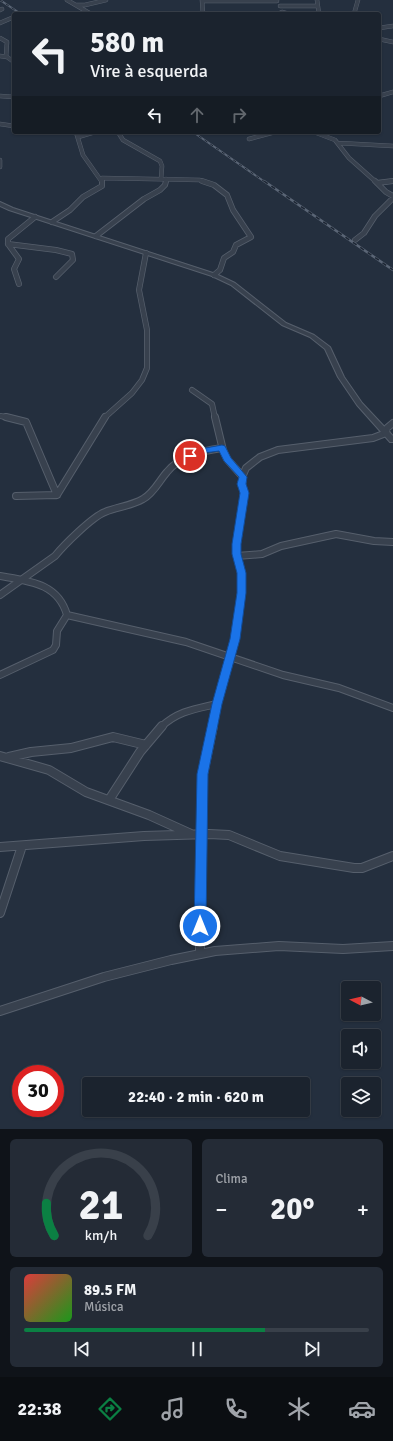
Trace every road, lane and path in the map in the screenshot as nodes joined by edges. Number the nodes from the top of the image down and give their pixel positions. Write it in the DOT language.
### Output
graph roads {
  1 [pos="67,0"];
  2 [pos="106,0"];
  3 [pos="277,0"];
  4 [pos="317,0"];
  5 [pos="358,0"];
  6 [pos="202,1"];
  7 [pos="76,5"];
  8 [pos="280,6"];
  9 [pos="318,6"];
  10 [pos="88,12"];
  11 [pos="203,12"];
  12 [pos="282,12"];
  13 [pos="319,12"];
  14 [pos="355,12"];
  15 [pos="12,18"];
  16 [pos="0,22"];
  17 [pos="393,26"];
  18 [pos="381,28"];
  19 [pos="0,38"];
  20 [pos="381,39"];
  21 [pos="393,42"];
  22 [pos="0,56"];
  23 [pos="10,59"];
  24 [pos="0,61"];
  25 [pos="393,92"];
  26 [pos="381,95"];
  27 [pos="0,96"];
  28 [pos="12,97"];
  29 [pos="0,124"];
  30 [pos="12,126"];
  31 [pos="77,134"];
  32 [pos="88,134"];
  33 [pos="119,134"];
  34 [pos="268,134"];
  35 [pos="319,134"];
  36 [pos="78,137"];
  37 [pos="249,139"];
  38 [pos="338,143"];
  39 [pos="393,146"];
  40 [pos="0,160"];
  41 [pos="0,167"];
  42 [pos="102,178"];
  43 [pos="164,179"];
  44 [pos="393,181"];
  45 [pos="377,183"];
  46 [pos="386,183"];
  47 [pos="382,188"];
  48 [pos="393,197"];
  49 [pos="0,204"];
  50 [pos="35,217"];
  51 [pos="52,222"];
  52 [pos="96,236"];
  53 [pos="355,240"];
  54 [pos="8,244"];
  55 [pos="146,253"];
  56 [pos="214,275"];
  57 [pos="56,277"];
  58 [pos="19,284"];
  59 [pos="192,390"];
  60 [pos="0,416"];
  61 [pos="393,423"];
  62 [pos="386,433"];
  63 [pos="393,440"];
  64 [pos="222,448"];
  65 [pos="243,477"];
  66 [pos="56,495"];
  67 [pos="16,496"];
  68 [pos="393,542"];
  69 [pos="237,556"];
  70 [pos="0,576"];
  71 [pos="22,579"];
  72 [pos="0,595"];
  73 [pos="67,615"];
  74 [pos="230,658"];
  75 [pos="0,675"];
  76 [pos="217,704"];
  77 [pos="393,708"];
  78 [pos="146,745"];
  79 [pos="4,757"];
  80 [pos="109,800"];
  81 [pos="197,834"];
  82 [pos="22,846"];
  83 [pos="0,847"];
  84 [pos="393,856"];
  85 [pos="0,913"];
  86 [pos="393,946"];
  87 [pos="200,954"];
  88 [pos="0,1011"];
  1 -- 7 [label="street"];
  2 -- 7 [label="street"];
  3 -- 6 [label="street"];
  3 -- 8 [label="street"];
  4 -- 9 [label="street"];
  5 -- 14 [label="street"];
  6 -- 11 [label="street"];
  7 -- 10 [label="street"];
  8 -- 9 [label="street"];
  8 -- 12 [label="street"];
  9 -- 13 [label="street"];
  15 -- 16 [label="street"];
  17 -- 18 [label="street"];
  19 -- 23 [label="street"];
  20 -- 21 [label="street"];
  22 -- 23 [label="street"];
  23 -- 24 [label="street"];
  25 -- 26 [label="street"];
  27 -- 28 [label="street"];
  29 -- 30 [label="street"];
  31 -- 36 [label="street"];
  32 -- 36 [label="street"];
  33 -- 43 [label="street"];
  34 -- 37 [label="street"];
  35 -- 38 [label="street"];
  36 -- 42 [label="street"];
  38 -- 39 [label="street"];
  38 -- 45 [label="street"];
  40 -- 41 [label="street"];
  42 -- 43 [label="street"];
  42 -- 51 [label="street"];
  43 -- 52 [label="street"];
  43 -- 56 [label="street"];
  44 -- 46 [label="street"];
  45 -- 46 [label="street"];
  45 -- 47 [label="street"];
  46 -- 47 [label="street"];
  47 -- 48 [label="street"];
  48 -- 53 [label="street"];
  49 -- 50 [label="street"];
  50 -- 51 [label="street"];
  50 -- 54 [label="street"];
  51 -- 52 [label="street"];
  52 -- 55 [label="street"];
  54 -- 57 [label="street"];
  54 -- 58 [label="street"];
  55 -- 56 [label="street"];
  55 -- 66 [label="street"];
  56 -- 62 [label="street"];
  59 -- 64 [label="street"];
  60 -- 66 [label="street"];
  61 -- 62 [label="street"];
  62 -- 63 [label="street"];
  62 -- 65 [label="street"];
  64 -- 65 [label="street"];
  64 -- 71 [label="street"];
  65 -- 69 [label="street"];
  66 -- 67 [label="street"];
  68 -- 69 [label="street"];
  69 -- 74 [label="street"];
  70 -- 71 [label="street"];
  71 -- 72 [label="street"];
  71 -- 73 [label="street"];
  73 -- 74 [label="street"];
  73 -- 75 [label="street"];
  74 -- 76 [label="street"];
  74 -- 77 [label="street"];
  76 -- 78 [label="street"];
  76 -- 81 [label="street"];
  78 -- 79 [label="street"];
  78 -- 80 [label="street"];
  79 -- 80 [label="street"];
  80 -- 81 [label="street"];
  81 -- 82 [label="street"];
  81 -- 84 [label="street"];
  81 -- 87 [label="street"];
  82 -- 83 [label="street"];
  82 -- 85 [label="street"];
  86 -- 87 [label="street"];
  87 -- 88 [label="street"];
}
